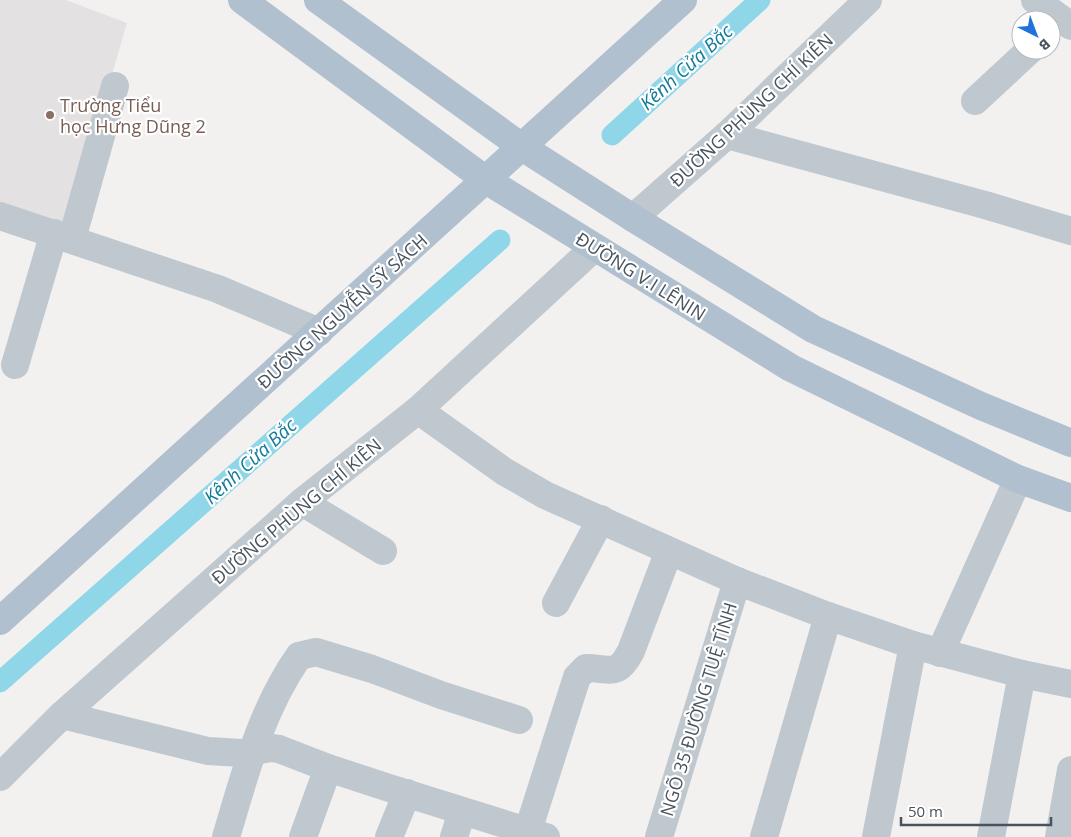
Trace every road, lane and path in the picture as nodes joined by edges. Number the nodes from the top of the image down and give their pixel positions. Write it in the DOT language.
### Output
graph roads {
  1 [pos="242,0"];
  2 [pos="318,0"];
  3 [pos="683,0"];
  4 [pos="868,0"];
  5 [pos="1035,0"];
  6 [pos="1064,22"];
  7 [pos="1019,60"];
  8 [pos="115,86"];
  9 [pos="975,101"];
  10 [pos="727,135"];
  11 [pos="522,147"];
  12 [pos="486,180"];
  13 [pos="0,216"];
  14 [pos="634,218"];
  15 [pos="1071,232"];
  16 [pos="63,236"];
  17 [pos="594,248"];
  18 [pos="319,332"];
  19 [pos="15,365"];
  20 [pos="418,410"];
  21 [pos="1071,443"];
  22 [pos="1018,479"];
  23 [pos="1071,498"];
  24 [pos="302,502"];
  25 [pos="601,519"];
  26 [pos="383,551"];
  27 [pos="669,551"];
  28 [pos="737,581"];
  29 [pos="556,603"];
  30 [pos="828,616"];
  31 [pos="0,621"];
  32 [pos="913,645"];
  33 [pos="940,653"];
  34 [pos="1022,674"];
  35 [pos="1071,684"];
  36 [pos="62,715"];
  37 [pos="519,720"];
  38 [pos="253,752"];
  39 [pos="328,768"];
  40 [pos="1071,770"];
  41 [pos="0,776"];
  42 [pos="407,793"];
  43 [pos="458,825"];
  44 [pos="533,835"];
  45 [pos="226,837"];
  46 [pos="303,837"];
  47 [pos="389,837"];
  48 [pos="659,837"];
  49 [pos="764,837"];
  50 [pos="876,837"];
  51 [pos="991,837"];
  52 [pos="1059,837"];
  1 -- 12 [label="main road, ĐƯỜNG V.I LÊNIN"];
  2 -- 11 [label="main road"];
  3 -- 11 [label="main road, ĐƯỜNG NGUYỄN SỸ SÁCH"];
  4 -- 10 [label="street, ĐƯỜNG PHÙNG CHÍ KIÊN"];
  5 -- 6 [label="street"];
  7 -- 9 [label="street"];
  8 -- 16 [label="street"];
  10 -- 14 [label="street, ĐƯỜNG PHÙNG CHÍ KIÊN"];
  10 -- 15 [label="street"];
  11 -- 12 [label="main road, ĐƯỜNG NGUYỄN SỸ SÁCH"];
  11 -- 14 [label="main road"];
  12 -- 17 [label="main road, ĐƯỜNG V.I LÊNIN"];
  12 -- 18 [label="main road, ĐƯỜNG NGUYỄN SỸ SÁCH"];
  13 -- 16 [label="street"];
  14 -- 21 [label="main road"];
  16 -- 18 [label="street"];
  16 -- 19 [label="street"];
  17 -- 20 [label="street, ĐƯỜNG PHÙNG CHÍ KIÊN"];
  17 -- 22 [label="main road, ĐƯỜNG V.I LÊNIN"];
  18 -- 31 [label="main road, ĐƯỜNG NGUYỄN SỸ SÁCH"];
  20 -- 24 [label="street, ĐƯỜNG PHÙNG CHÍ KIÊN"];
  20 -- 25 [label="street"];
  22 -- 23 [label="main road, ĐƯỜNG V.I LÊNIN"];
  22 -- 33 [label="street"];
  24 -- 26 [label="street"];
  24 -- 36 [label="street, ĐƯỜNG PHÙNG CHÍ KIÊN"];
  25 -- 27 [label="street"];
  25 -- 29 [label="street"];
  27 -- 28 [label="street"];
  27 -- 44 [label="street"];
  28 -- 30 [label="street"];
  28 -- 48 [label="street, NGÕ 35 ĐƯỜNG TUỆ TĨNH"];
  30 -- 32 [label="street"];
  30 -- 49 [label="street"];
  32 -- 33 [label="street"];
  32 -- 50 [label="street"];
  33 -- 34 [label="street"];
  34 -- 35 [label="street"];
  34 -- 51 [label="street"];
  36 -- 38 [label="street"];
  36 -- 41 [label="street, ĐƯỜNG PHÙNG CHÍ KIÊN"];
  37 -- 38 [label="street"];
  38 -- 39 [label="street"];
  38 -- 45 [label="street"];
  39 -- 42 [label="street"];
  39 -- 46 [label="street"];
  40 -- 52 [label="street"];
  42 -- 43 [label="street"];
  42 -- 47 [label="street"];
  43 -- 44 [label="street"];
}
